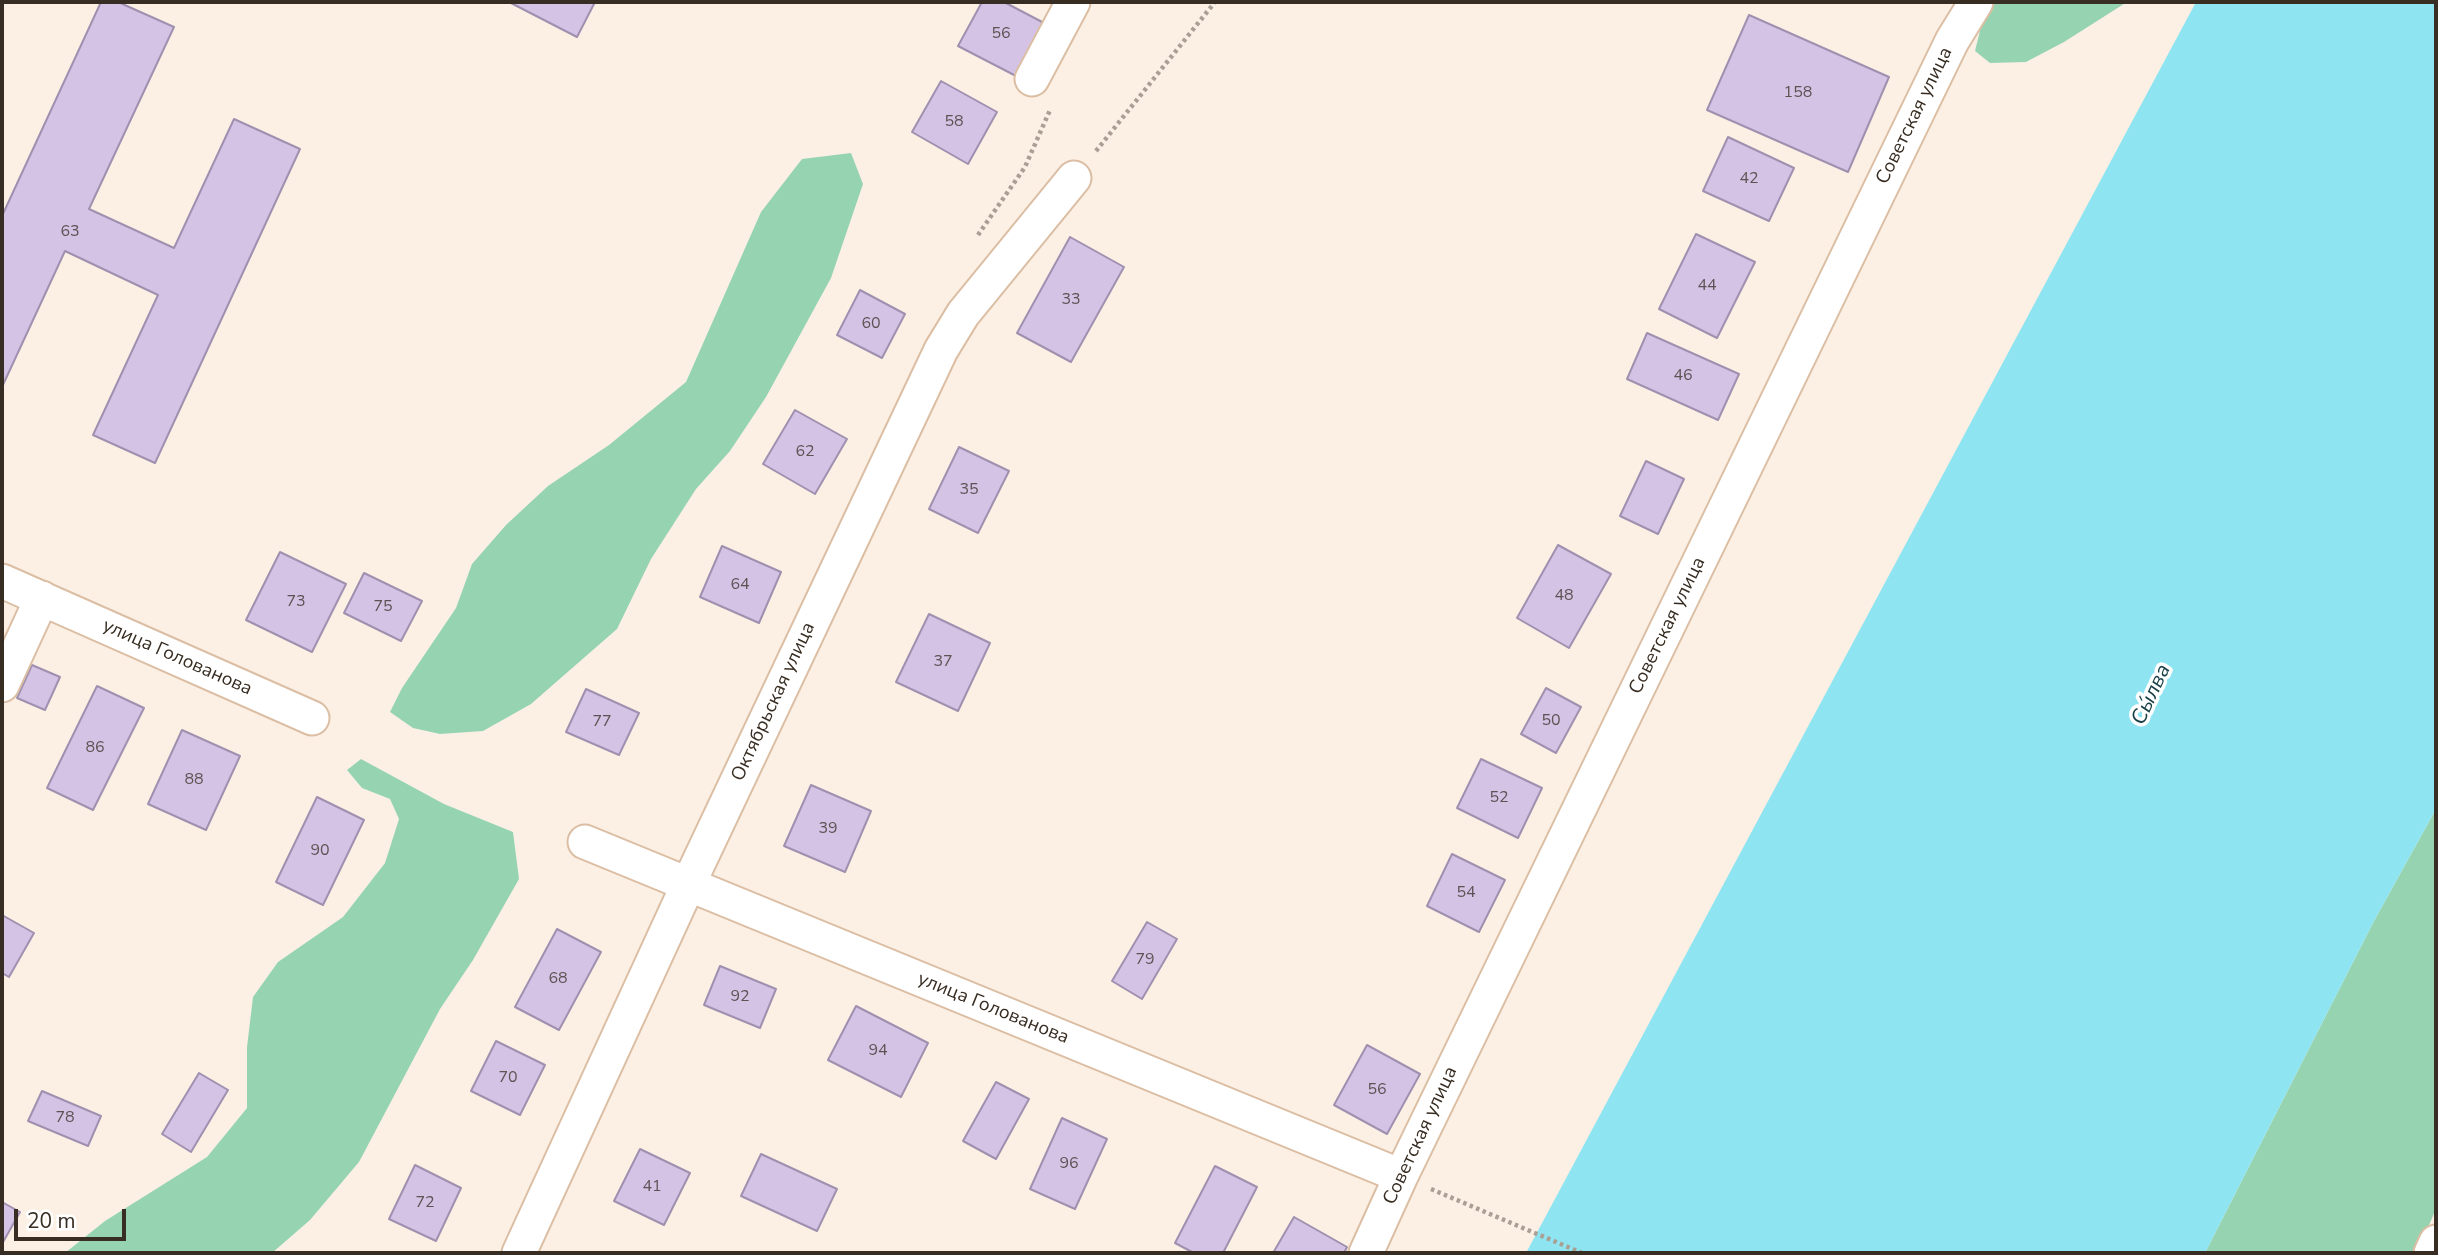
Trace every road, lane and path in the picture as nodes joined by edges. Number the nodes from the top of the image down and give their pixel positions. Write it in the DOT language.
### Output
graph roads {
  1 [pos="1073,2"];
  2 [pos="1215,2"];
  3 [pos="1976,2"];
  4 [pos="1031,79"];
  5 [pos="1052,105"];
  6 [pos="1074,178"];
  7 [pos="976,237"];
  8 [pos="2,581"];
  9 [pos="42,598"];
  10 [pos="2,685"];
  11 [pos="312,718"];
  12 [pos="585,842"];
  13 [pos="688,885"];
  14 [pos="1410,1180"];
  15 [pos="2436,1242"];
  16 [pos="519,1253"];
  17 [pos="1366,1253"];
  18 [pos="1582,1253"];
  19 [pos="2431,1253"];
  1 -- 4 [label="street"];
  2 -- 6 [label="path"];
  3 -- 14 [label="street, Советская улица"];
  5 -- 7 [label="path"];
  6 -- 13 [label="street, Октябрьская улица"];
  8 -- 9 [label="street, улица Голованова"];
  9 -- 10 [label="street"];
  9 -- 11 [label="street, улица Голованова"];
  12 -- 13 [label="street, улица Голованова"];
  13 -- 14 [label="street, улица Голованова"];
  13 -- 16 [label="street, Октябрьская улица"];
  14 -- 17 [label="street, Советская улица"];
  14 -- 18 [label="path"];
  15 -- 19 [label="street"];
}
